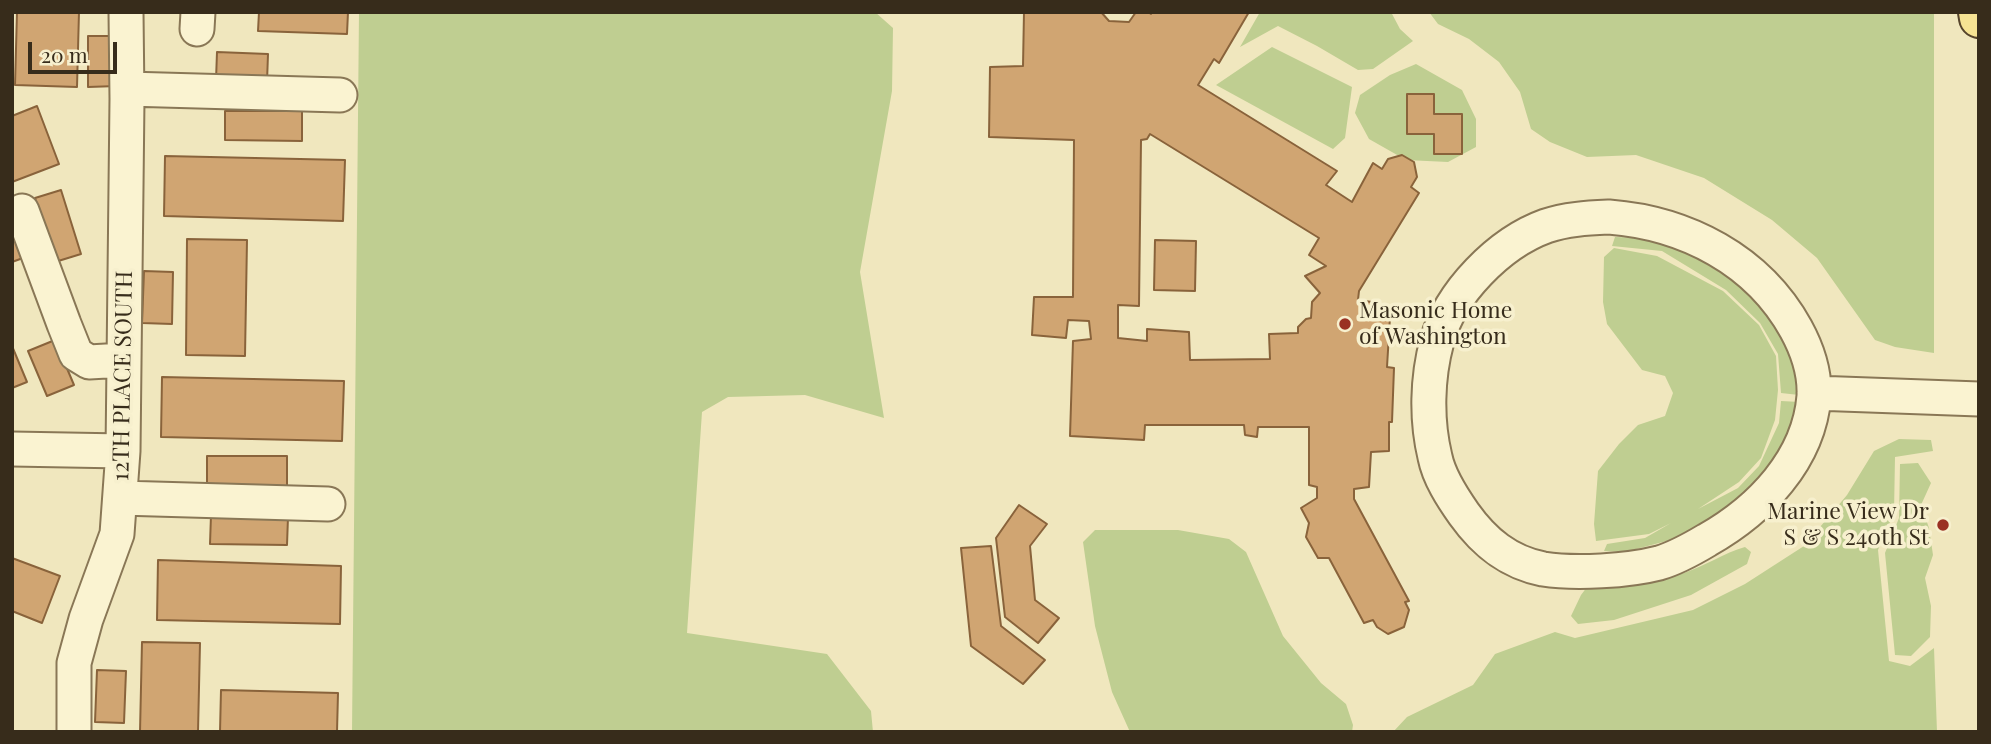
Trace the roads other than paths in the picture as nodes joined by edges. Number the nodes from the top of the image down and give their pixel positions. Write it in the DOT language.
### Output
graph roads {
  1 [pos="126,12"];
  2 [pos="1978,12"];
  3 [pos="1979,19"];
  4 [pos="127,89"];
  5 [pos="340,95"];
  6 [pos="22,211"];
  7 [pos="124,360"];
  8 [pos="1814,393"];
  9 [pos="1979,399"];
  10 [pos="12,449"];
  11 [pos="123,451"];
  12 [pos="120,498"];
  13 [pos="328,504"];
  14 [pos="74,732"];
  1 -- 4 [label="street, 12TH PLACE SOUTH"];
  2 -- 3 [label="main road"];
  4 -- 5 [label="street"];
  4 -- 7 [label="street, 12TH PLACE SOUTH"];
  6 -- 7 [label="street"];
  7 -- 11 [label="street, 12TH PLACE SOUTH"];
  8 -- 8 [label="street"];
  8 -- 9 [label="street"];
  10 -- 11 [label="street"];
  11 -- 12 [label="street, 12TH PLACE SOUTH"];
  12 -- 13 [label="street"];
  12 -- 14 [label="street, 12TH PLACE SOUTH"];
}
